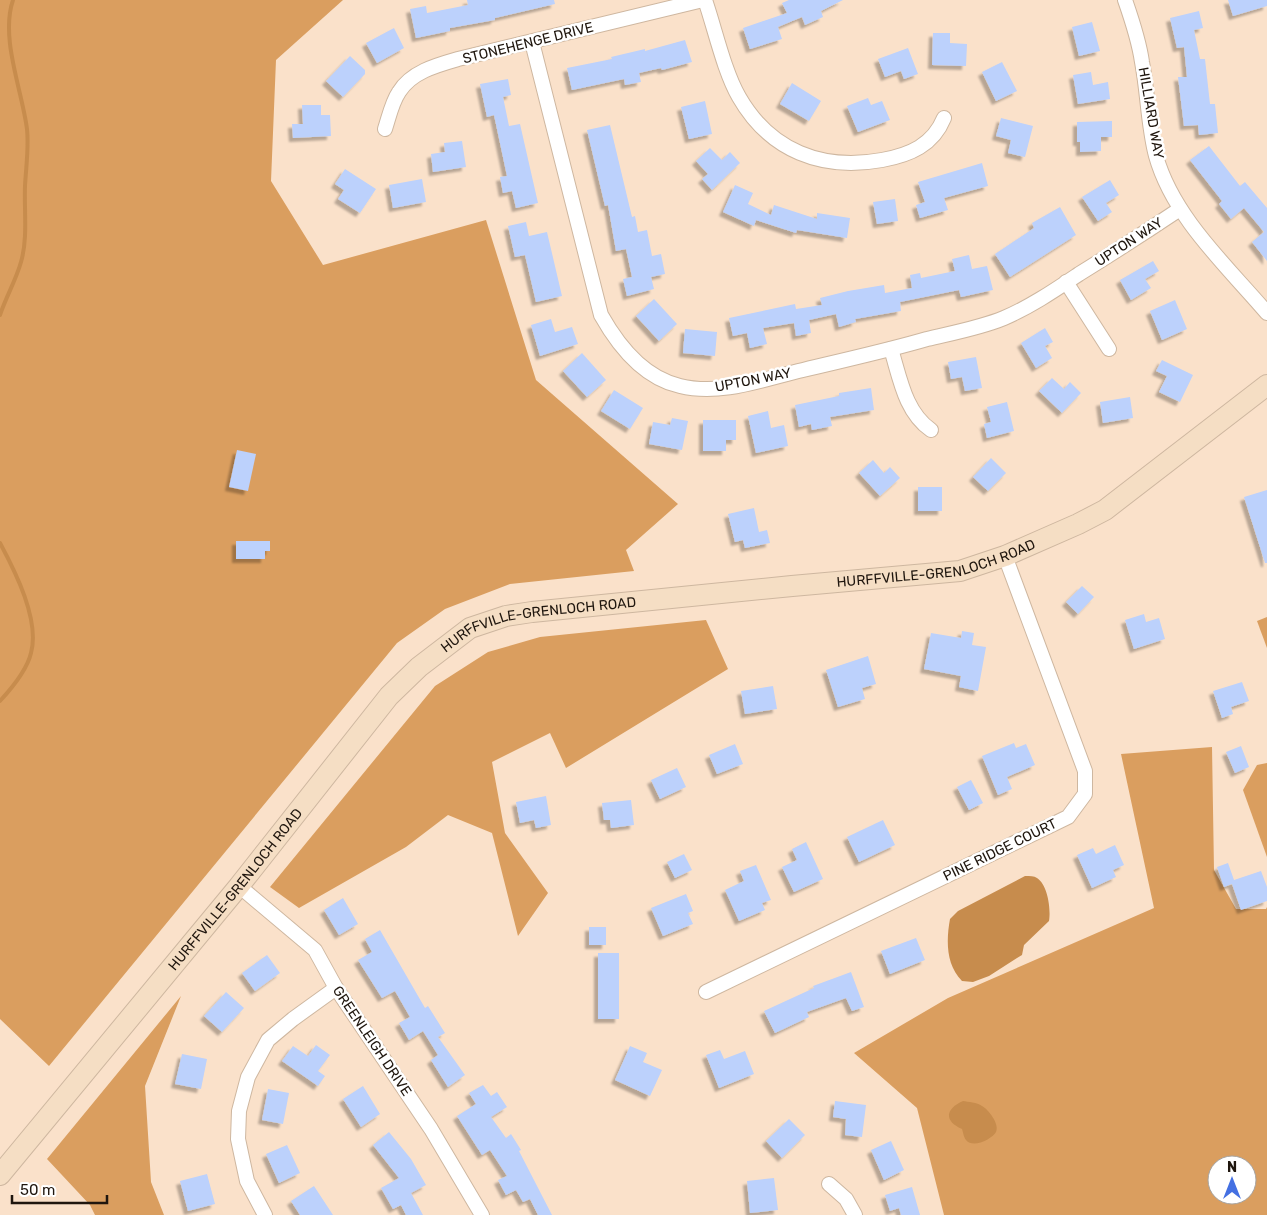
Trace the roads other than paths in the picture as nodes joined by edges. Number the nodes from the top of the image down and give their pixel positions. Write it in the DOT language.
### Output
graph roads {
  1 [pos="704,0"];
  2 [pos="1130,2"];
  3 [pos="532,42"];
  4 [pos="944,118"];
  5 [pos="385,129"];
  6 [pos="1180,209"];
  7 [pos="1066,282"];
  8 [pos="1267,313"];
  9 [pos="891,349"];
  10 [pos="1109,349"];
  11 [pos="1267,385"];
  12 [pos="931,430"];
  13 [pos="1005,556"];
  14 [pos="239,886"];
  15 [pos="336,988"];
  16 [pos="706,992"];
  17 [pos="0,1175"];
  18 [pos="830,1184"];
  19 [pos="266,1215"];
  20 [pos="482,1215"];
  21 [pos="855,1215"];
  1 -- 3 [label="street, STONEHENGE DRIVE"];
  1 -- 4 [label="street"];
  2 -- 6 [label="street, HILLIARD WAY"];
  3 -- 5 [label="street, STONEHENGE DRIVE"];
  3 -- 9 [label="street, UPTON WAY"];
  6 -- 7 [label="street, UPTON WAY"];
  6 -- 8 [label="street, HILLIARD WAY"];
  7 -- 9 [label="street, UPTON WAY"];
  7 -- 10 [label="street"];
  9 -- 12 [label="street"];
  11 -- 13 [label="main road, HURFFVILLE-GRENLOCH ROAD"];
  13 -- 14 [label="main road, HURFFVILLE-GRENLOCH ROAD"];
  13 -- 16 [label="street, PINE RIDGE COURT"];
  14 -- 15 [label="street, GREENLEIGH DRIVE"];
  14 -- 17 [label="main road, HURFFVILLE-GRENLOCH ROAD"];
  15 -- 19 [label="street"];
  15 -- 20 [label="street, GREENLEIGH DRIVE"];
  18 -- 21 [label="street"];
}
